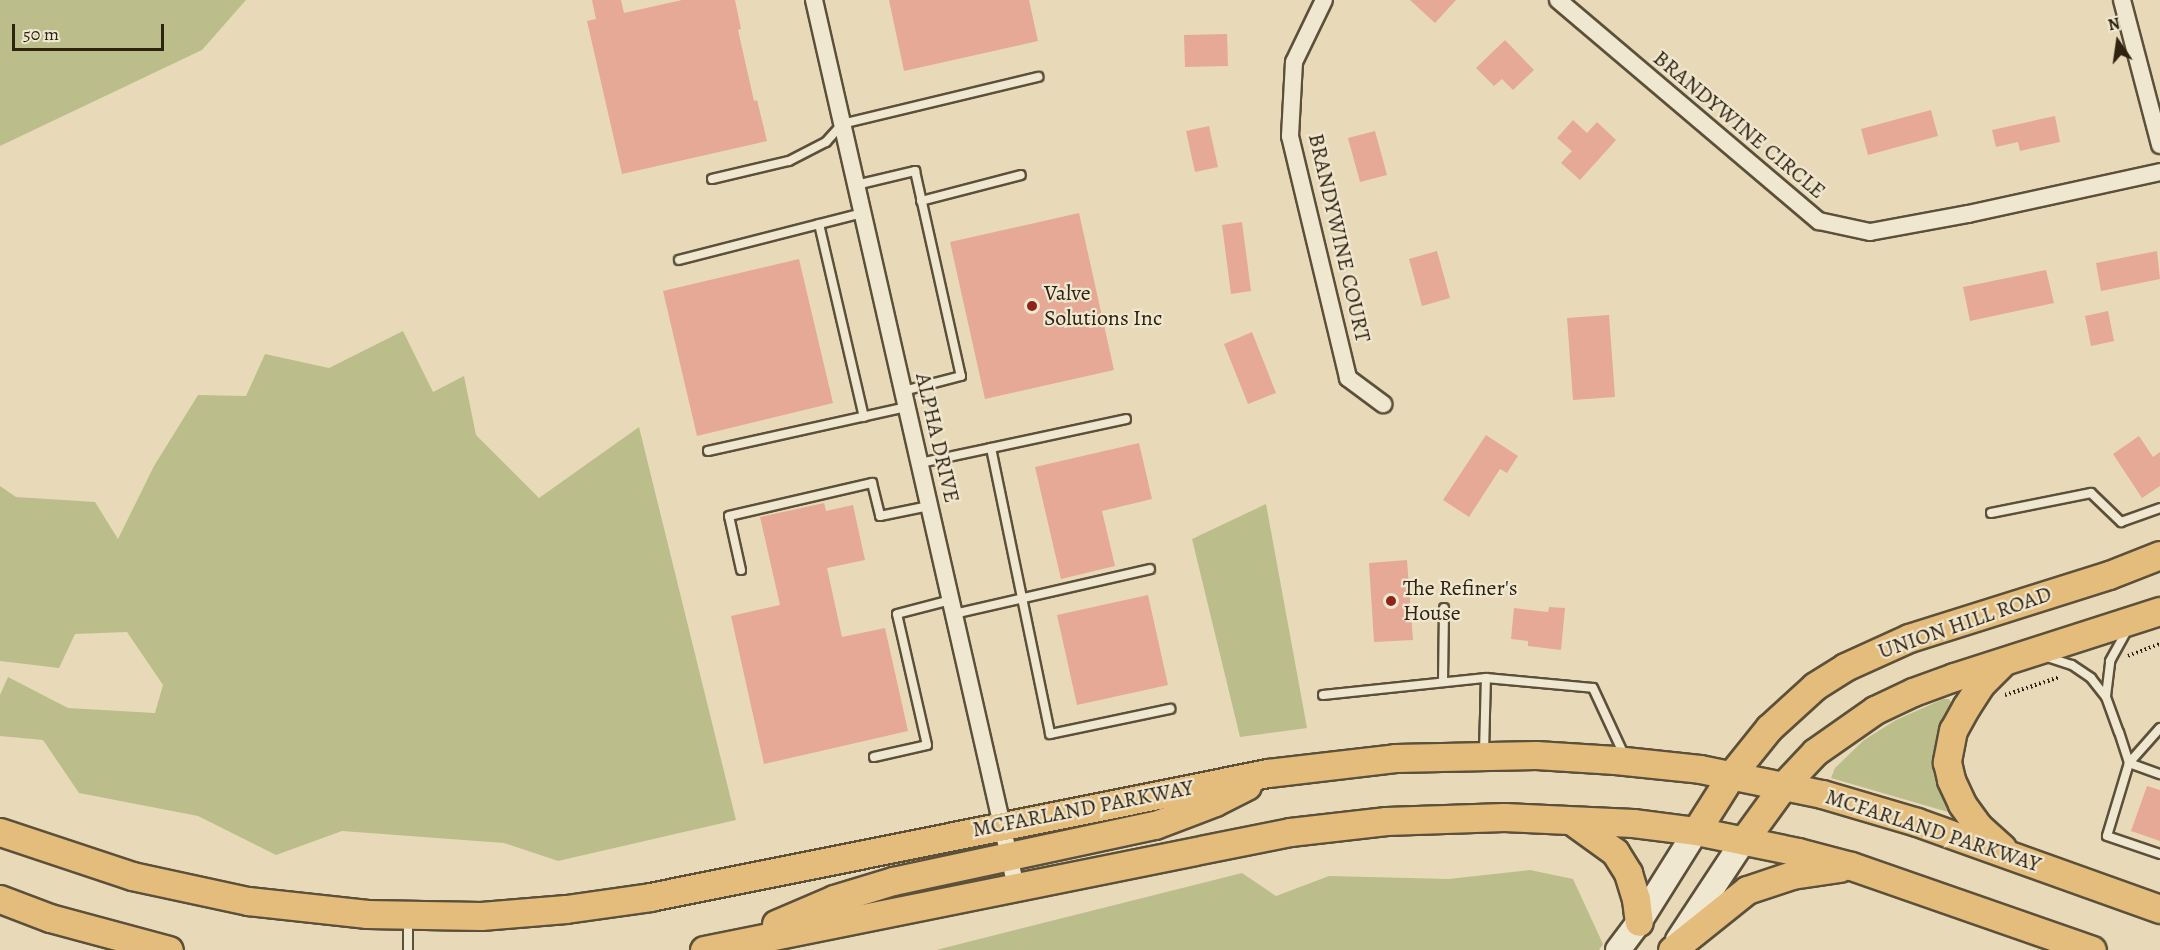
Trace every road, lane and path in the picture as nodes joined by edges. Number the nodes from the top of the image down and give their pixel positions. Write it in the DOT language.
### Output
graph roads {
  1 [pos="814,0"];
  2 [pos="1324,0"];
  3 [pos="1558,0"];
  4 [pos="2122,0"];
  5 [pos="1038,77"];
  6 [pos="842,124"];
  7 [pos="2160,145"];
  8 [pos="2160,172"];
  9 [pos="1021,175"];
  10 [pos="712,179"];
  11 [pos="856,185"];
  12 [pos="921,201"];
  13 [pos="862,213"];
  14 [pos="819,224"];
  15 [pos="679,260"];
  16 [pos="905,399"];
  17 [pos="1383,404"];
  18 [pos="864,417"];
  19 [pos="1126,419"];
  20 [pos="991,448"];
  21 [pos="708,452"];
  22 [pos="920,463"];
  23 [pos="929,506"];
  24 [pos="2160,508"];
  25 [pos="1991,513"];
  26 [pos="2160,555"];
  27 [pos="1150,569"];
  28 [pos="741,570"];
  29 [pos="1022,598"];
  30 [pos="952,607"];
  31 [pos="1444,608"];
  32 [pos="2160,611"];
  33 [pos="2133,621"];
  34 [pos="2160,644"];
  35 [pos="2030,654"];
  36 [pos="2003,662"];
  37 [pos="2110,662"];
  38 [pos="2081,671"];
  39 [pos="1486,678"];
  40 [pos="1443,682"];
  41 [pos="1323,696"];
  42 [pos="2106,697"];
  43 [pos="1995,701"];
  44 [pos="1170,709"];
  45 [pos="2160,728"];
  46 [pos="1484,754"];
  47 [pos="874,757"];
  48 [pos="1627,761"];
  49 [pos="2129,763"];
  50 [pos="1268,773"];
  51 [pos="1732,774"];
  52 [pos="2160,774"];
  53 [pos="1784,786"];
  54 [pos="1569,819"];
  55 [pos="1002,825"];
  56 [pos="1696,831"];
  57 [pos="0,832"];
  58 [pos="1744,840"];
  59 [pos="2160,854"];
  60 [pos="2009,855"];
  61 [pos="1009,856"];
  62 [pos="1851,866"];
  63 [pos="1016,886"];
  64 [pos="0,899"];
  65 [pos="2160,909"];
  66 [pos="408,916"];
  67 [pos="1639,922"];
  68 [pos="740,943"];
  69 [pos="169,950"];
  70 [pos="408,950"];
  71 [pos="704,950"];
  72 [pos="1618,950"];
  73 [pos="1672,950"];
  74 [pos="2092,950"];
  1 -- 6 [label="street, ALPHA DRIVE"];
  2 -- 17 [label="street, BRANDYWINE COURT"];
  3 -- 8 [label="street, BRANDYWINE CIRCLE"];
  4 -- 7 [label="street"];
  5 -- 6 [label="lane"];
  6 -- 10 [label="lane"];
  6 -- 11 [label="street, ALPHA DRIVE"];
  9 -- 12 [label="lane"];
  11 -- 12 [label="lane"];
  11 -- 13 [label="street, ALPHA DRIVE"];
  12 -- 16 [label="lane"];
  13 -- 14 [label="lane"];
  13 -- 16 [label="street, ALPHA DRIVE"];
  14 -- 15 [label="lane"];
  14 -- 18 [label="lane"];
  16 -- 18 [label="lane"];
  16 -- 22 [label="street, ALPHA DRIVE"];
  18 -- 21 [label="lane"];
  19 -- 20 [label="lane"];
  20 -- 22 [label="lane"];
  20 -- 29 [label="lane"];
  22 -- 23 [label="street, ALPHA DRIVE"];
  23 -- 28 [label="lane"];
  23 -- 30 [label="street, ALPHA DRIVE"];
  24 -- 25 [label="lane"];
  26 -- 51 [label="main road, UNION HILL ROAD"];
  27 -- 29 [label="lane"];
  29 -- 30 [label="lane"];
  29 -- 44 [label="lane"];
  30 -- 47 [label="lane"];
  30 -- 55 [label="street, ALPHA DRIVE"];
  31 -- 40 [label="lane"];
  32 -- 33 [label="main road"];
  33 -- 35 [label="main road"];
  33 -- 37 [label="lane"];
  34 -- 37 [label="path"];
  35 -- 36 [label="main road"];
  35 -- 38 [label="lane"];
  36 -- 53 [label="main road"];
  36 -- 60 [label="main road"];
  37 -- 42 [label="lane"];
  38 -- 42 [label="lane"];
  38 -- 43 [label="path"];
  39 -- 40 [label="lane"];
  39 -- 46 [label="lane"];
  39 -- 48 [label="lane"];
  40 -- 41 [label="lane"];
  42 -- 49 [label="lane"];
  45 -- 49 [label="lane"];
  46 -- 48 [label="main road, MCFARLAND PARKWAY"];
  46 -- 50 [label="main road, MCFARLAND PARKWAY"];
  48 -- 51 [label="main road, MCFARLAND PARKWAY"];
  49 -- 52 [label="lane"];
  49 -- 59 [label="lane"];
  50 -- 55 [label="main road, MCFARLAND PARKWAY"];
  50 -- 61 [label="main road"];
  51 -- 53 [label="main road, MCFARLAND PARKWAY"];
  51 -- 56 [label="main road, UNION HILL ROAD"];
  53 -- 58 [label="main road"];
  53 -- 60 [label="main road, MCFARLAND PARKWAY"];
  54 -- 56 [label="main road"];
  54 -- 63 [label="main road"];
  54 -- 67 [label="main road"];
  55 -- 61 [label="street, ALPHA DRIVE"];
  55 -- 66 [label="main road, MCFARLAND PARKWAY"];
  56 -- 58 [label="main road"];
  56 -- 67 [label="street, UNION HILL ROAD"];
  57 -- 66 [label="main road, MCFARLAND PARKWAY"];
  58 -- 62 [label="main road"];
  58 -- 73 [label="street"];
  60 -- 65 [label="main road, MCFARLAND PARKWAY"];
  61 -- 63 [label="street, ALPHA DRIVE"];
  61 -- 68 [label="main road"];
  62 -- 73 [label="main road"];
  62 -- 74 [label="main road"];
  63 -- 68 [label="main road"];
  64 -- 69 [label="main road"];
  66 -- 70 [label="lane"];
  67 -- 72 [label="street, UNION HILL ROAD"];
  68 -- 71 [label="main road"];
}
